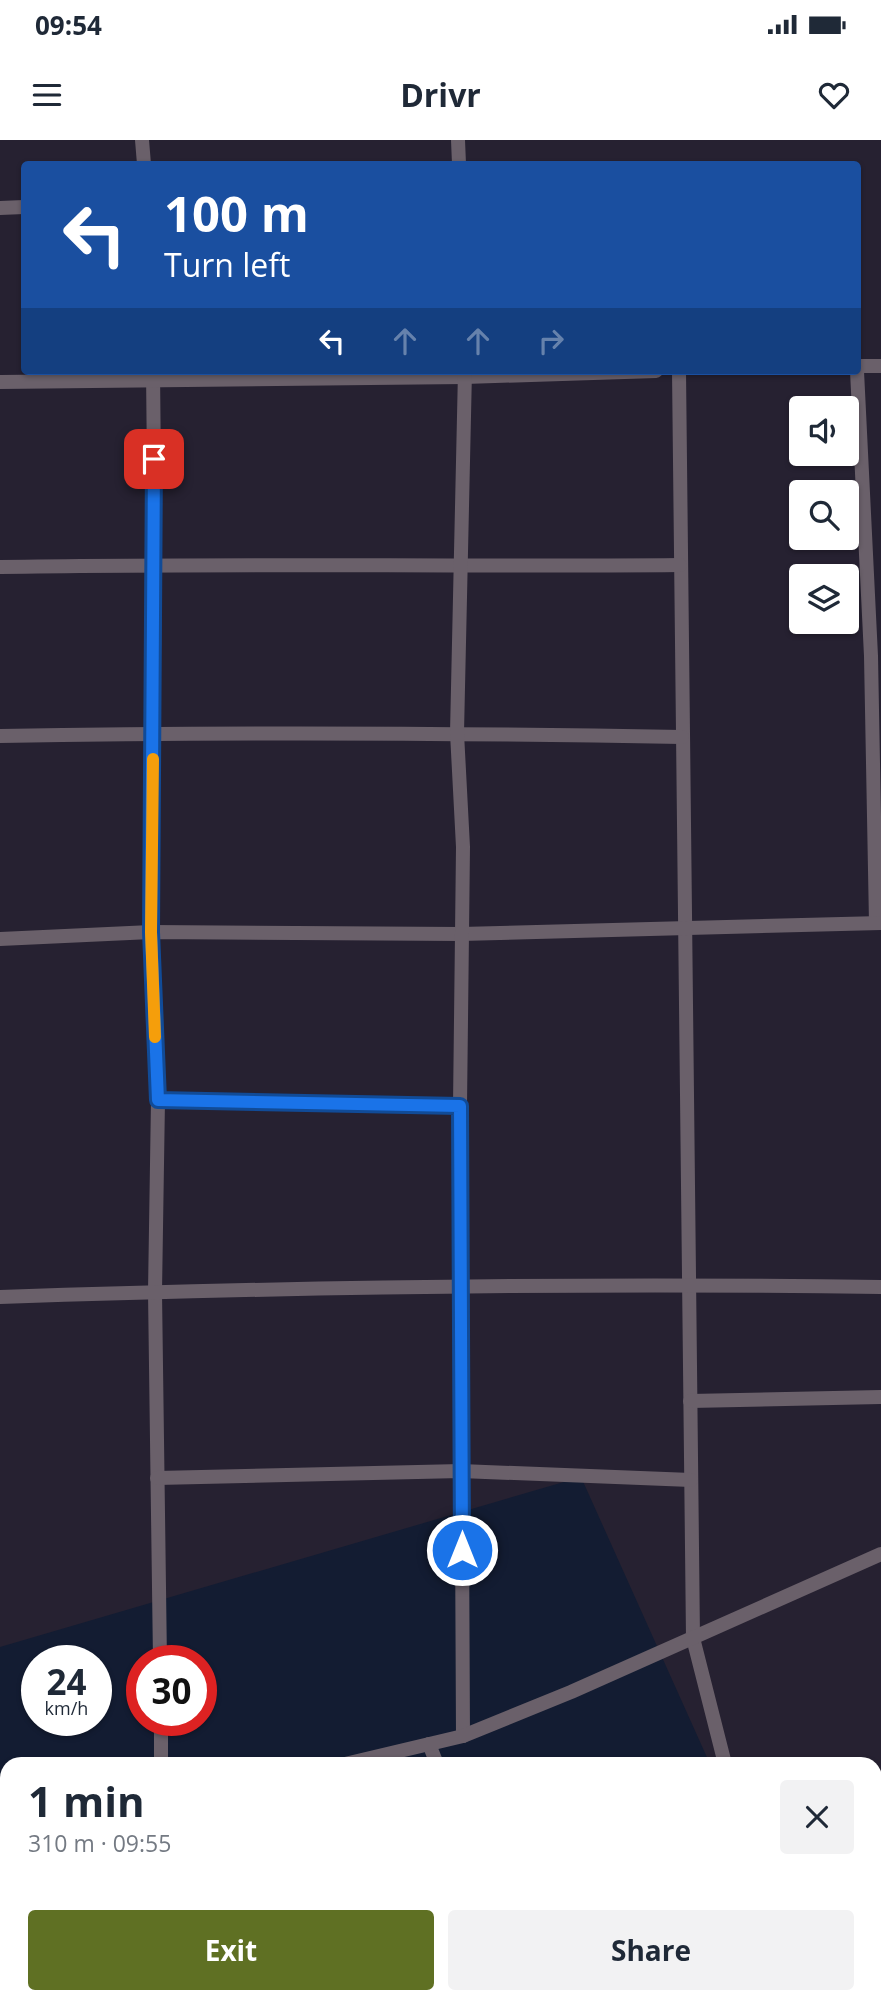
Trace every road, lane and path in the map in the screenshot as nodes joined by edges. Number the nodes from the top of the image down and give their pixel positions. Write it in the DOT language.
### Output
graph roads {
  1 [pos="142,140"];
  2 [pos="458,140"];
  3 [pos="144,161"];
  4 [pos="459,161"];
  5 [pos="21,207"];
  6 [pos="0,208"];
  7 [pos="861,366"];
  8 [pos="881,366"];
  9 [pos="310,375"];
  10 [pos="465,375"];
  11 [pos="679,375"];
  12 [pos="857,375"];
  13 [pos="154,376"];
  14 [pos="0,382"];
  15 [pos="155,564"];
  16 [pos="680,565"];
  17 [pos="0,567"];
  18 [pos="460,567"];
  19 [pos="153,733"];
  20 [pos="457,733"];
  21 [pos="0,736"];
  22 [pos="682,737"];
  23 [pos="878,923"];
  24 [pos="685,929"];
  25 [pos="151,932"];
  26 [pos="461,934"];
  27 [pos="0,939"];
  28 [pos="158,1100"];
  29 [pos="460,1106"];
  30 [pos="689,1284"];
  31 [pos="461,1286"];
  32 [pos="881,1287"];
  33 [pos="155,1292"];
  34 [pos="0,1297"];
  35 [pos="881,1397"];
  36 [pos="690,1401"];
  37 [pos="461,1471"];
  38 [pos="157,1478"];
  39 [pos="691,1480"];
  40 [pos="881,1554"];
  41 [pos="692,1638"];
  42 [pos="160,1645"];
  43 [pos="160,1736"];
  44 [pos="463,1736"];
  45 [pos="429,1744"];
  46 [pos="161,1757"];
  47 [pos="374,1757"];
  48 [pos="434,1757"];
  49 [pos="723,1757"];
  1 -- 3 [label="street"];
  2 -- 4 [label="street"];
  5 -- 6 [label="street"];
  7 -- 8 [label="street"];
  9 -- 13 [label="street"];
  10 -- 18 [label="street"];
  11 -- 16 [label="street"];
  12 -- 23 [label="street"];
  13 -- 14 [label="street"];
  13 -- 15 [label="street"];
  15 -- 17 [label="street"];
  15 -- 18 [label="street"];
  15 -- 19 [label="street"];
  16 -- 18 [label="street"];
  16 -- 22 [label="street"];
  18 -- 20 [label="street"];
  19 -- 20 [label="street"];
  19 -- 21 [label="street"];
  19 -- 25 [label="street"];
  20 -- 22 [label="street"];
  20 -- 26 [label="street"];
  22 -- 24 [label="street"];
  23 -- 24 [label="street"];
  24 -- 26 [label="street"];
  24 -- 30 [label="street"];
  25 -- 26 [label="street"];
  25 -- 27 [label="street"];
  25 -- 28 [label="street"];
  26 -- 29 [label="street"];
  28 -- 29 [label="street"];
  28 -- 33 [label="street"];
  29 -- 31 [label="street"];
  30 -- 31 [label="street"];
  30 -- 32 [label="street"];
  30 -- 36 [label="street"];
  31 -- 33 [label="street"];
  31 -- 37 [label="street"];
  33 -- 34 [label="street"];
  33 -- 38 [label="street"];
  35 -- 36 [label="street"];
  36 -- 39 [label="street"];
  37 -- 38 [label="street"];
  37 -- 39 [label="street"];
  37 -- 44 [label="street"];
  38 -- 42 [label="street"];
  39 -- 41 [label="street"];
  40 -- 41 [label="street"];
  41 -- 44 [label="street"];
  41 -- 49 [label="street"];
  43 -- 46 [label="street"];
  44 -- 45 [label="street"];
  45 -- 47 [label="street"];
  45 -- 48 [label="street"];
}
